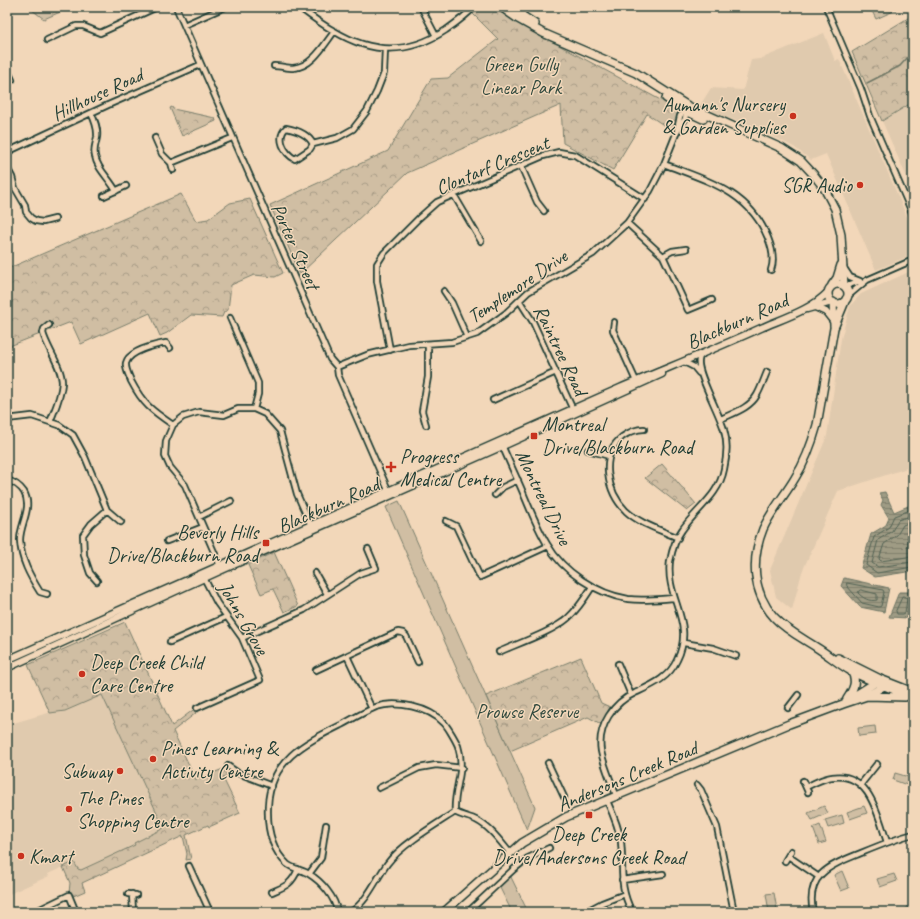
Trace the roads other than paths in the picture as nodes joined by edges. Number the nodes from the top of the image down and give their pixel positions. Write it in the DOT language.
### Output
graph roads {
  1 [pos="157,7"];
  2 [pos="176,7"];
  3 [pos="225,7"];
  4 [pos="298,7"];
  5 [pos="421,7"];
  6 [pos="474,7"];
  7 [pos="501,7"];
  8 [pos="509,7"];
  9 [pos="526,7"];
  10 [pos="826,7"];
  11 [pos="519,17"];
  12 [pos="184,25"];
  13 [pos="334,32"];
  14 [pos="436,36"];
  15 [pos="47,40"];
  16 [pos="385,49"];
  17 [pos="200,65"];
  18 [pos="274,66"];
  19 [pos="7,69"];
  20 [pos="12,80"];
  21 [pos="686,109"];
  22 [pos="91,113"];
  23 [pos="155,138"];
  24 [pos="232,138"];
  25 [pos="313,144"];
  26 [pos="7,152"];
  27 [pos="171,164"];
  28 [pos="664,164"];
  29 [pos="521,166"];
  30 [pos="7,168"];
  31 [pos="173,170"];
  32 [pos="126,186"];
  33 [pos="116,191"];
  34 [pos="454,195"];
  35 [pos="104,196"];
  36 [pos="645,199"];
  37 [pos="544,211"];
  38 [pos="913,215"];
  39 [pos="55,219"];
  40 [pos="628,223"];
  41 [pos="481,241"];
  42 [pos="686,249"];
  43 [pos="663,256"];
  44 [pos="913,260"];
  45 [pos="842,261"];
  46 [pos="771,270"];
  47 [pos="867,280"];
  48 [pos="860,281"];
  49 [pos="844,286"];
  50 [pos="830,289"];
  51 [pos="444,291"];
  52 [pos="847,298"];
  53 [pos="519,300"];
  54 [pos="712,300"];
  55 [pos="833,302"];
  56 [pos="815,307"];
  57 [pos="803,310"];
  58 [pos="230,318"];
  59 [pos="614,322"];
  60 [pos="834,324"];
  61 [pos="49,325"];
  62 [pos="467,337"];
  63 [pos="428,344"];
  64 [pos="170,348"];
  65 [pos="390,350"];
  66 [pos="702,355"];
  67 [pos="684,362"];
  68 [pos="337,367"];
  69 [pos="556,372"];
  70 [pos="767,372"];
  71 [pos="700,374"];
  72 [pos="636,382"];
  73 [pos="494,400"];
  74 [pos="254,409"];
  75 [pos="574,412"];
  76 [pos="7,419"];
  77 [pos="721,419"];
  78 [pos="50,422"];
  79 [pos="173,425"];
  80 [pos="426,425"];
  81 [pos="644,429"];
  82 [pos="502,444"];
  83 [pos="588,450"];
  84 [pos="608,456"];
  85 [pos="7,480"];
  86 [pos="518,480"];
  87 [pos="389,493"];
  88 [pos="496,495"];
  89 [pos="231,501"];
  90 [pos="107,510"];
  91 [pos="199,517"];
  92 [pos="446,521"];
  93 [pos="121,522"];
  94 [pos="203,527"];
  95 [pos="312,528"];
  96 [pos="678,538"];
  97 [pos="168,541"];
  98 [pos="548,546"];
  99 [pos="368,549"];
  100 [pos="221,568"];
  101 [pos="315,573"];
  102 [pos="203,576"];
  103 [pos="97,581"];
  104 [pos="592,587"];
  105 [pos="47,594"];
  106 [pos="327,594"];
  107 [pos="674,598"];
  108 [pos="226,617"];
  109 [pos="242,638"];
  110 [pos="170,642"];
  111 [pos="684,643"];
  112 [pos="820,650"];
  113 [pos="499,652"];
  114 [pos="348,656"];
  115 [pos="736,656"];
  116 [pos="7,660"];
  117 [pos="418,662"];
  118 [pos="618,664"];
  119 [pos="7,668"];
  120 [pos="316,670"];
  121 [pos="851,671"];
  122 [pos="878,681"];
  123 [pos="887,684"];
  124 [pos="913,692"];
  125 [pos="631,695"];
  126 [pos="798,695"];
  127 [pos="867,696"];
  128 [pos="913,697"];
  129 [pos="843,704"];
  130 [pos="198,708"];
  131 [pos="788,708"];
  132 [pos="372,709"];
  133 [pos="548,763"];
  134 [pos="878,764"];
  135 [pos="228,766"];
  136 [pos="462,768"];
  137 [pos="803,781"];
  138 [pos="861,784"];
  139 [pos="697,785"];
  140 [pos="272,786"];
  141 [pos="379,788"];
  142 [pos="564,797"];
  143 [pos="617,797"];
  144 [pos="607,801"];
  145 [pos="455,812"];
  146 [pos="326,825"];
  147 [pos="913,834"];
  148 [pos="887,842"];
  149 [pos="549,848"];
  150 [pos="791,851"];
  151 [pos="510,853"];
  152 [pos="788,856"];
  153 [pos="785,861"];
  154 [pos="189,866"];
  155 [pos="298,869"];
  156 [pos="309,874"];
  157 [pos="663,874"];
  158 [pos="819,877"];
  159 [pos="622,880"];
  160 [pos="272,892"];
  161 [pos="132,894"];
  162 [pos="625,894"];
  163 [pos="913,910"];
  164 [pos="33,912"];
  165 [pos="76,912"];
  166 [pos="133,912"];
  167 [pos="210,912"];
  168 [pos="337,912"];
  169 [pos="351,912"];
  170 [pos="444,912"];
  171 [pos="468,912"];
  172 [pos="585,912"];
  173 [pos="632,912"];
  174 [pos="734,912"];
  175 [pos="813,912"];
  176 [pos="908,912"];
  1 -- 15 [label="street"];
  2 -- 12 [label="street, Porter Street"];
  3 -- 12 [label="street"];
  4 -- 13 [label="street"];
  5 -- 14 [label="street"];
  6 -- 14 [label="street"];
  7 -- 11 [label="main road"];
  8 -- 11 [label="main road"];
  9 -- 11 [label="street"];
  10 -- 38 [label="street"];
  11 -- 21 [label="main road"];
  12 -- 17 [label="street, Porter Street"];
  13 -- 16 [label="street"];
  13 -- 18 [label="street"];
  14 -- 16 [label="street"];
  16 -- 25 [label="street"];
  17 -- 22 [label="street, Hillhouse Road"];
  17 -- 24 [label="street, Porter Street"];
  19 -- 20 [label="street"];
  21 -- 28 [label="street, Templemore Drive"];
  21 -- 45 [label="main road"];
  22 -- 26 [label="street, Hillhouse Road"];
  22 -- 33 [label="street"];
  23 -- 27 [label="street"];
  24 -- 27 [label="street"];
  24 -- 68 [label="street, Porter Street"];
  25 -- 25 [label="street"];
  27 -- 31 [label="street"];
  28 -- 36 [label="street, Templemore Drive"];
  28 -- 46 [label="street"];
  29 -- 34 [label="street, Clontarf Crescent"];
  29 -- 36 [label="street, Clontarf Crescent"];
  29 -- 37 [label="street"];
  30 -- 39 [label="street"];
  32 -- 33 [label="street"];
  33 -- 35 [label="street"];
  34 -- 41 [label="street"];
  34 -- 65 [label="street, Clontarf Crescent"];
  36 -- 40 [label="street, Templemore Drive"];
  40 -- 43 [label="street"];
  40 -- 53 [label="street, Templemore Drive"];
  42 -- 43 [label="street"];
  43 -- 54 [label="street"];
  44 -- 47 [label="street"];
  45 -- 48 [label="street"];
  45 -- 49 [label="main road"];
  45 -- 50 [label="main road"];
  47 -- 48 [label="street"];
  47 -- 52 [label="street"];
  48 -- 49 [label="street"];
  49 -- 50 [label="main road"];
  49 -- 52 [label="main road"];
  50 -- 55 [label="main road"];
  50 -- 57 [label="main road, Blackburn Road"];
  51 -- 62 [label="street"];
  52 -- 55 [label="main road"];
  52 -- 60 [label="main road"];
  53 -- 62 [label="street, Templemore Drive"];
  53 -- 69 [label="street, Raintree Road"];
  55 -- 56 [label="main road, Blackburn Road"];
  55 -- 60 [label="main road"];
  56 -- 57 [label="main road, Blackburn Road"];
  56 -- 60 [label="main road"];
  57 -- 66 [label="main road, Blackburn Road"];
  58 -- 74 [label="street"];
  59 -- 72 [label="street"];
  60 -- 112 [label="main road"];
  61 -- 78 [label="street"];
  62 -- 63 [label="street, Templemore Drive"];
  63 -- 65 [label="street, Templemore Drive"];
  63 -- 80 [label="street"];
  64 -- 79 [label="street"];
  65 -- 68 [label="street, Templemore Drive"];
  66 -- 67 [label="main road, Blackburn Road"];
  66 -- 71 [label="street"];
  67 -- 71 [label="street"];
  67 -- 72 [label="main road, Blackburn Road"];
  67 -- 75 [label="main road, Blackburn Road"];
  68 -- 87 [label="street, Porter Street"];
  69 -- 73 [label="street"];
  69 -- 75 [label="street, Raintree Road"];
  70 -- 77 [label="street"];
  71 -- 77 [label="street"];
  72 -- 75 [label="main road, Blackburn Road"];
  74 -- 79 [label="street"];
  74 -- 95 [label="street"];
  75 -- 82 [label="main road, Blackburn Road"];
  76 -- 78 [label="street"];
  77 -- 96 [label="street"];
  78 -- 90 [label="street"];
  79 -- 91 [label="street"];
  81 -- 84 [label="street"];
  82 -- 86 [label="street, Montreal Drive"];
  82 -- 87 [label="main road, Blackburn Road"];
  83 -- 84 [label="street"];
  84 -- 96 [label="street"];
  85 -- 105 [label="street"];
  86 -- 88 [label="street"];
  86 -- 98 [label="street, Montreal Drive"];
  87 -- 95 [label="main road, Blackburn Road"];
  89 -- 91 [label="street"];
  90 -- 93 [label="street"];
  90 -- 103 [label="street"];
  91 -- 94 [label="street"];
  92 -- 98 [label="street"];
  94 -- 97 [label="street"];
  94 -- 100 [label="street"];
  95 -- 100 [label="main road, Blackburn Road"];
  96 -- 107 [label="street"];
  98 -- 104 [label="street, Montreal Drive"];
  99 -- 106 [label="street"];
  100 -- 102 [label="main road, Blackburn Road"];
  101 -- 106 [label="street"];
  102 -- 108 [label="street, Johns Grove"];
  102 -- 116 [label="main road, Blackburn Road"];
  102 -- 119 [label="main road, Blackburn Road"];
  104 -- 107 [label="street, Montreal Drive"];
  104 -- 113 [label="street"];
  106 -- 109 [label="street"];
  107 -- 111 [label="street"];
  108 -- 109 [label="street, Johns Grove"];
  108 -- 110 [label="street"];
  109 -- 130 [label="street, Johns Grove"];
  111 -- 115 [label="street"];
  111 -- 125 [label="street"];
  112 -- 121 [label="main road"];
  112 -- 122 [label="main road"];
  114 -- 117 [label="street"];
  114 -- 120 [label="street"];
  114 -- 132 [label="street"];
  118 -- 125 [label="street"];
  121 -- 122 [label="main road"];
  121 -- 129 [label="main road"];
  122 -- 123 [label="main road"];
  122 -- 129 [label="main road, Andersons Creek Road"];
  123 -- 124 [label="main road"];
  123 -- 127 [label="main road, Andersons Creek Road"];
  123 -- 128 [label="main road"];
  125 -- 143 [label="street"];
  126 -- 131 [label="street"];
  127 -- 128 [label="main road"];
  127 -- 129 [label="main road, Andersons Creek Road"];
  129 -- 143 [label="main road, Andersons Creek Road"];
  132 -- 136 [label="street"];
  132 -- 140 [label="street"];
  133 -- 142 [label="street"];
  134 -- 138 [label="street"];
  135 -- 140 [label="street"];
  136 -- 141 [label="street"];
  136 -- 145 [label="street"];
  137 -- 138 [label="street"];
  138 -- 148 [label="street"];
  139 -- 174 [label="street"];
  140 -- 155 [label="street"];
  143 -- 144 [label="main road, Andersons Creek Road"];
  144 -- 151 [label="main road, Andersons Creek Road"];
  144 -- 159 [label="street"];
  145 -- 151 [label="street"];
  145 -- 169 [label="street"];
  146 -- 156 [label="street"];
  147 -- 148 [label="street"];
  148 -- 158 [label="street"];
  149 -- 171 [label="street"];
  150 -- 152 [label="street"];
  151 -- 170 [label="main road, Andersons Creek Road"];
  152 -- 153 [label="street"];
  152 -- 158 [label="street"];
  154 -- 167 [label="street"];
  155 -- 156 [label="street"];
  155 -- 160 [label="street"];
  156 -- 168 [label="street"];
  157 -- 159 [label="street"];
  158 -- 175 [label="street"];
  159 -- 162 [label="street"];
  161 -- 166 [label="street"];
  162 -- 172 [label="street"];
  162 -- 173 [label="street"];
  163 -- 176 [label="street"];
  164 -- 165 [label="street"];
}
